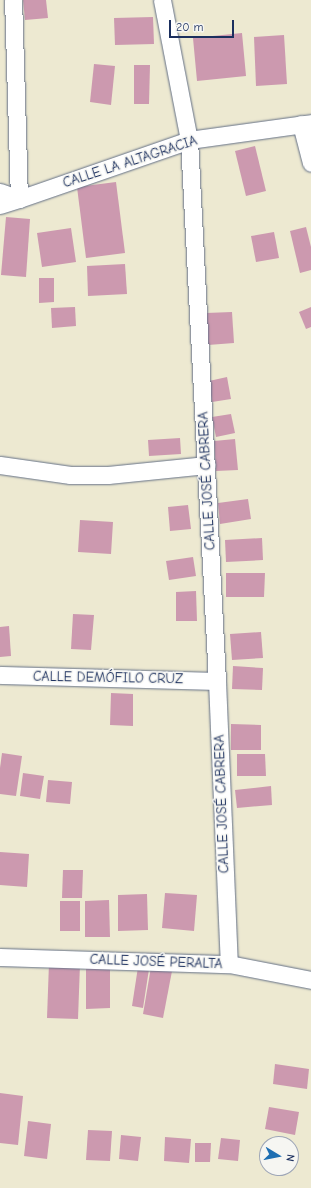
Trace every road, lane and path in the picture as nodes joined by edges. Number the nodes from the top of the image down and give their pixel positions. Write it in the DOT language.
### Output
graph roads {
  1 [pos="13,0"];
  2 [pos="162,0"];
  3 [pos="306,123"];
  4 [pos="189,140"];
  5 [pos="311,164"];
  6 [pos="0,192"];
  7 [pos="19,199"];
  8 [pos="0,205"];
  9 [pos="0,465"];
  10 [pos="206,465"];
  11 [pos="0,675"];
  12 [pos="217,681"];
  13 [pos="0,957"];
  14 [pos="229,964"];
  15 [pos="311,980"];
  1 -- 7 [label="street"];
  2 -- 4 [label="street, CALLE JOSÉ CABRERA"];
  3 -- 4 [label="street, CALLE LA ALTAGRACIA"];
  3 -- 5 [label="street"];
  4 -- 7 [label="street, CALLE LA ALTAGRACIA"];
  4 -- 10 [label="street, CALLE JOSÉ CABRERA"];
  6 -- 7 [label="street"];
  7 -- 8 [label="street, CALLE LA ALTAGRACIA"];
  9 -- 10 [label="street"];
  10 -- 12 [label="street, CALLE JOSÉ CABRERA"];
  11 -- 12 [label="street, CALLE DEMÓFILO CRUZ"];
  12 -- 14 [label="street, CALLE JOSÉ CABRERA"];
  13 -- 14 [label="street, CALLE JOSÉ PERALTA"];
  14 -- 15 [label="street, CALLE JOSÉ PERALTA"];
}
